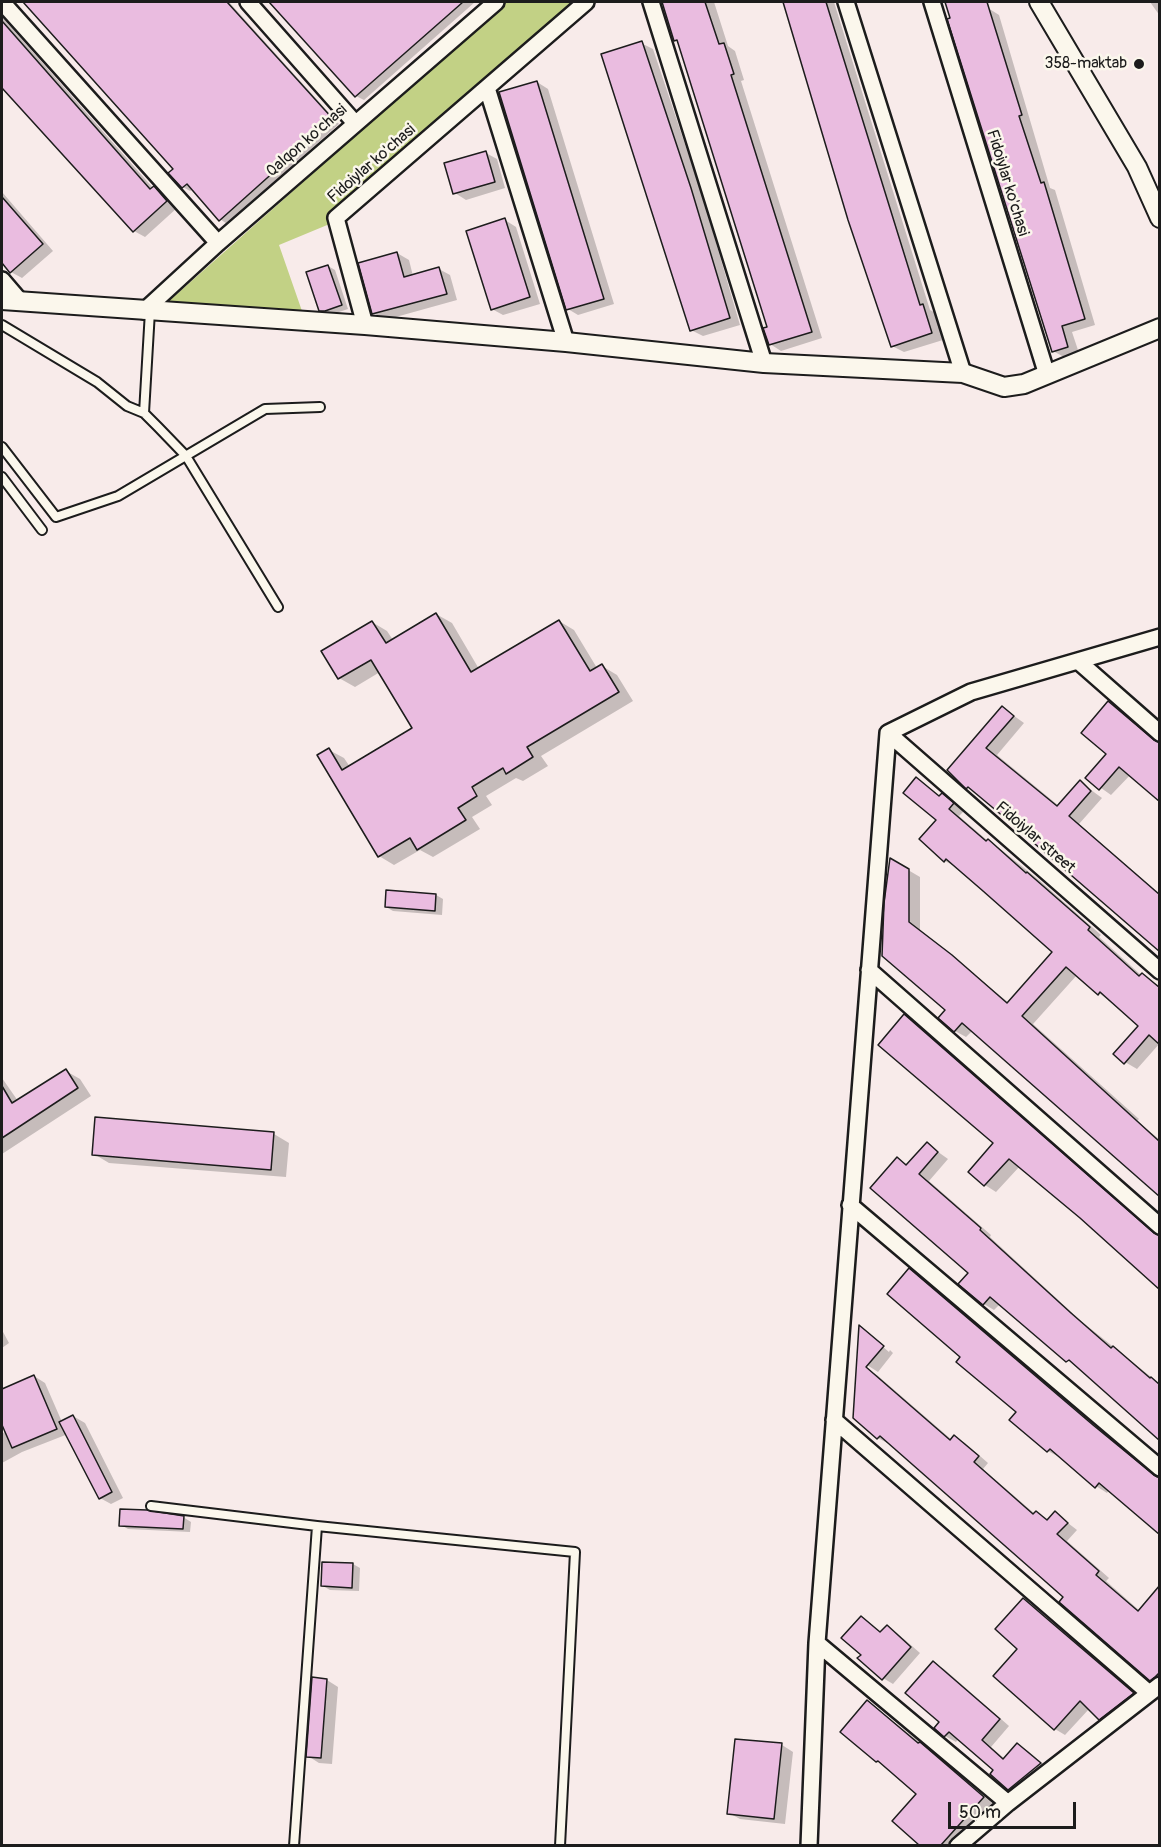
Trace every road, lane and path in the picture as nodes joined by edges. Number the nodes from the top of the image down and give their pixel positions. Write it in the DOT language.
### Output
graph roads {
  1 [pos="2,2"];
  2 [pos="248,2"];
  3 [pos="496,2"];
  4 [pos="586,2"];
  5 [pos="651,2"];
  6 [pos="846,2"];
  7 [pos="932,2"];
  8 [pos="1039,2"];
  9 [pos="487,88"];
  10 [pos="355,123"];
  11 [pos="1160,218"];
  12 [pos="218,243"];
  13 [pos="2,280"];
  14 [pos="2,300"];
  15 [pos="20,302"];
  16 [pos="147,311"];
  17 [pos="2,325"];
  18 [pos="364,325"];
  19 [pos="1160,328"];
  20 [pos="566,342"];
  21 [pos="764,363"];
  22 [pos="963,373"];
  23 [pos="1047,375"];
  24 [pos="320,407"];
  25 [pos="144,413"];
  26 [pos="2,447"];
  27 [pos="186,456"];
  28 [pos="2,477"];
  29 [pos="42,530"];
  30 [pos="278,607"];
  31 [pos="1160,637"];
  32 [pos="1078,661"];
  33 [pos="888,733"];
  34 [pos="1160,733"];
  35 [pos="869,970"];
  36 [pos="1160,971"];
  37 [pos="850,1205"];
  38 [pos="1160,1226"];
  39 [pos="834,1420"];
  40 [pos="1160,1468"];
  41 [pos="151,1506"];
  42 [pos="317,1526"];
  43 [pos="817,1643"];
  44 [pos="1154,1689"];
  45 [pos="1008,1803"];
  46 [pos="294,1845"];
  47 [pos="560,1845"];
  48 [pos="809,1845"];
  49 [pos="958,1845"];
  1 -- 12 [label="street"];
  2 -- 10 [label="street"];
  3 -- 10 [label="street, Qalqon ko'chasi"];
  4 -- 9 [label="street, Fidoiylar ko'chasi"];
  5 -- 21 [label="street"];
  6 -- 22 [label="street"];
  7 -- 23 [label="street, Fidoiylar ko'chasi"];
  8 -- 11 [label="street"];
  9 -- 18 [label="street, Fidoiylar ko'chasi"];
  9 -- 20 [label="street"];
  10 -- 12 [label="street, Qalqon ko'chasi"];
  12 -- 16 [label="street, Qalqon ko'chasi"];
  13 -- 15 [label="street"];
  14 -- 15 [label="street"];
  15 -- 16 [label="street"];
  16 -- 18 [label="street"];
  16 -- 25 [label="lane"];
  17 -- 25 [label="lane"];
  18 -- 20 [label="street"];
  19 -- 23 [label="street"];
  20 -- 21 [label="street"];
  21 -- 22 [label="street"];
  22 -- 23 [label="street"];
  24 -- 27 [label="lane"];
  25 -- 27 [label="lane"];
  26 -- 27 [label="lane"];
  27 -- 30 [label="lane"];
  28 -- 29 [label="lane"];
  31 -- 32 [label="street"];
  32 -- 33 [label="street"];
  32 -- 34 [label="street"];
  33 -- 35 [label="street"];
  33 -- 36 [label="street, Fidoiylar street"];
  35 -- 37 [label="street"];
  35 -- 38 [label="street"];
  37 -- 39 [label="street"];
  37 -- 40 [label="street"];
  39 -- 43 [label="street"];
  39 -- 44 [label="street"];
  41 -- 42 [label="lane"];
  42 -- 46 [label="lane"];
  42 -- 47 [label="lane"];
  43 -- 45 [label="street"];
  43 -- 48 [label="street"];
  44 -- 45 [label="street"];
  45 -- 49 [label="street"];
}
